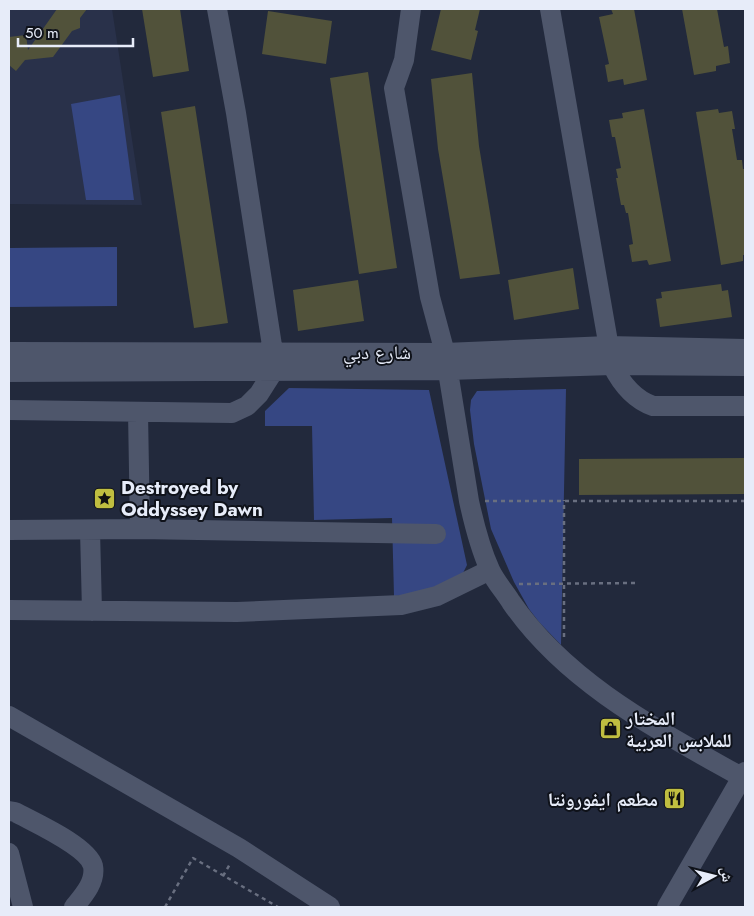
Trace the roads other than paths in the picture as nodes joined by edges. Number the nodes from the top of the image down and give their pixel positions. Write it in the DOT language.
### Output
graph roads {
  1 [pos="216,9"];
  2 [pos="550,9"];
  3 [pos="406,10"];
  4 [pos="745,349"];
  5 [pos="9,352"];
  6 [pos="273,352"];
  7 [pos="610,356"];
  8 [pos="447,362"];
  9 [pos="745,366"];
  10 [pos="9,372"];
  11 [pos="273,372"];
  12 [pos="745,406"];
  13 [pos="9,410"];
  14 [pos="138,412"];
  15 [pos="140,529"];
  16 [pos="9,530"];
  17 [pos="90,530"];
  18 [pos="436,534"];
  19 [pos="495,578"];
  20 [pos="9,610"];
  21 [pos="92,611"];
  22 [pos="9,716"];
  23 [pos="744,776"];
  24 [pos="9,811"];
  25 [pos="9,853"];
  26 [pos="23,907"];
  27 [pos="74,907"];
  28 [pos="330,907"];
  29 [pos="667,907"];
  1 -- 6 [label="street"];
  2 -- 7 [label="street"];
  3 -- 8 [label="street"];
  4 -- 7 [label="street, شارع دبي"];
  5 -- 6 [label="street, شارع دبي"];
  6 -- 8 [label="street, شارع دبي"];
  6 -- 11 [label="street"];
  7 -- 8 [label="street, شارع دبي"];
  7 -- 9 [label="street, شارع دبي"];
  7 -- 12 [label="street"];
  8 -- 11 [label="street, شارع دبي"];
  8 -- 19 [label="street"];
  10 -- 11 [label="street, شارع دبي"];
  11 -- 14 [label="street"];
  13 -- 14 [label="street"];
  14 -- 15 [label="street"];
  15 -- 17 [label="street"];
  15 -- 18 [label="street"];
  16 -- 17 [label="street"];
  17 -- 21 [label="street"];
  19 -- 21 [label="street"];
  19 -- 23 [label="street"];
  20 -- 21 [label="street"];
  22 -- 28 [label="street"];
  23 -- 29 [label="street"];
  24 -- 27 [label="street"];
  25 -- 26 [label="street"];
}
